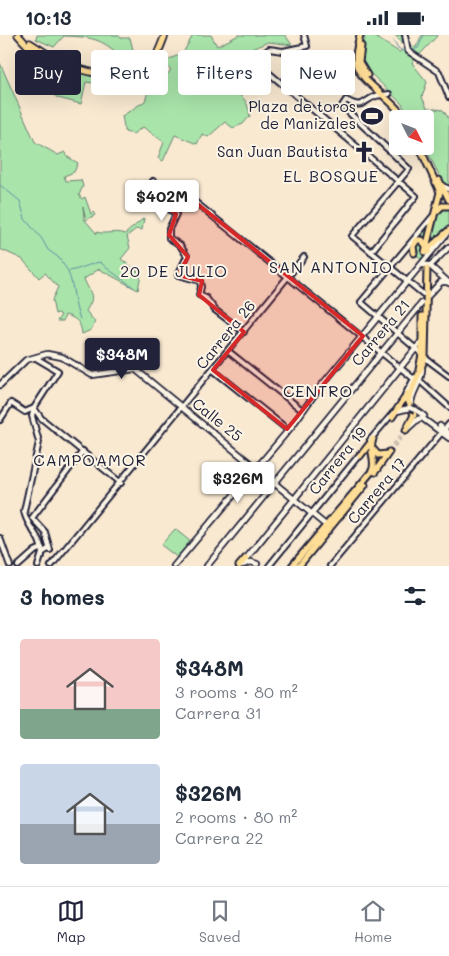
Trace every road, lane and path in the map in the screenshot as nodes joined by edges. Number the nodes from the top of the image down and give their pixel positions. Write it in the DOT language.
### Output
graph roads {
  1 [pos="18,35"];
  2 [pos="164,35"];
  3 [pos="304,35"];
  4 [pos="362,35"];
  5 [pos="404,35"];
  6 [pos="24,37"];
  7 [pos="387,95"];
  8 [pos="449,97"];
  9 [pos="402,110"];
  10 [pos="425,155"];
  11 [pos="399,181"];
  12 [pos="440,185"];
  13 [pos="449,189"];
  14 [pos="449,200"];
  15 [pos="449,207"];
  16 [pos="436,212"];
  17 [pos="449,230"];
  18 [pos="426,246"];
  19 [pos="449,247"];
  20 [pos="371,252"];
  21 [pos="414,253"];
  22 [pos="304,257"];
  23 [pos="426,265"];
  24 [pos="389,267"];
  25 [pos="289,276"];
  26 [pos="408,282"];
  27 [pos="448,283"];
  28 [pos="424,298"];
  29 [pos="379,317"];
  30 [pos="244,332"];
  31 [pos="397,333"];
  32 [pos="363,336"];
  33 [pos="421,342"];
  34 [pos="415,349"];
  35 [pos="228,351"];
  36 [pos="382,352"];
  37 [pos="423,356"];
  38 [pos="34,357"];
  39 [pos="400,367"];
  40 [pos="421,368"];
  41 [pos="213,370"];
  42 [pos="449,376"];
  43 [pos="414,379"];
  44 [pos="420,381"];
  45 [pos="0,385"];
  46 [pos="34,407"];
  47 [pos="449,407"];
  48 [pos="182,408"];
  49 [pos="412,408"];
  50 [pos="302,410"];
  51 [pos="394,414"];
  52 [pos="0,420"];
  53 [pos="449,424"];
  54 [pos="287,429"];
  55 [pos="407,429"];
  56 [pos="443,431"];
  57 [pos="449,433"];
  58 [pos="449,438"];
  59 [pos="373,440"];
  60 [pos="83,451"];
  61 [pos="360,456"];
  62 [pos="256,467"];
  63 [pos="122,483"];
  64 [pos="275,483"];
  65 [pos="294,499"];
  66 [pos="312,513"];
  67 [pos="328,527"];
  68 [pos="0,538"];
  69 [pos="42,548"];
  70 [pos="49,549"];
  71 [pos="42,556"];
  72 [pos="58,557"];
  73 [pos="246,558"];
  74 [pos="257,564"];
  75 [pos="10,566"];
  76 [pos="18,566"];
  77 [pos="38,566"];
  78 [pos="52,566"];
  79 [pos="174,566"];
  80 [pos="207,566"];
  81 [pos="241,566"];
  82 [pos="270,566"];
  83 [pos="296,566"];
  84 [pos="330,566"];
  1 -- 2 [label="highway"];
  2 -- 6 [label="highway"];
  3 -- 11 [label="street"];
  4 -- 7 [label="main road"];
  5 -- 8 [label="street"];
  7 -- 9 [label="main road"];
  7 -- 11 [label="street"];
  10 -- 12 [label="main road"];
  11 -- 20 [label="street"];
  11 -- 20 [label="street"];
  12 -- 13 [label="main road"];
  12 -- 14 [label="main road"];
  12 -- 16 [label="main road"];
  15 -- 16 [label="main road"];
  16 -- 18 [label="main road"];
  16 -- 24 [label="street"];
  17 -- 18 [label="main road"];
  17 -- 23 [label="main road"];
  18 -- 21 [label="main road"];
  19 -- 23 [label="main road"];
  20 -- 24 [label="street"];
  22 -- 25 [label="street, Carrera 26"];
  23 -- 26 [label="main road"];
  23 -- 27 [label="main road"];
  23 -- 28 [label="main road"];
  24 -- 26 [label="street"];
  24 -- 29 [label="street"];
  25 -- 30 [label="street, Carrera 26"];
  25 -- 30 [label="street"];
  25 -- 32 [label="street"];
  26 -- 28 [label="street"];
  26 -- 29 [label="main road"];
  27 -- 28 [label="main road, Carrera 21"];
  28 -- 31 [label="main road, Carrera 21"];
  28 -- 33 [label="main road"];
  28 -- 37 [label="main road"];
  29 -- 31 [label="street"];
  29 -- 32 [label="main road"];
  30 -- 35 [label="street, Carrera 26"];
  31 -- 34 [label="street"];
  31 -- 36 [label="main road, Carrera 21"];
  32 -- 36 [label="street"];
  32 -- 50 [label="main road"];
  33 -- 34 [label="main road"];
  33 -- 37 [label="main road"];
  34 -- 37 [label="street"];
  34 -- 39 [label="main road"];
  35 -- 41 [label="street, Carrera 26"];
  35 -- 50 [label="street"];
  36 -- 39 [label="street"];
  36 -- 64 [label="main road, Carrera 21"];
  37 -- 40 [label="main road"];
  37 -- 42 [label="street"];
  38 -- 45 [label="main road"];
  38 -- 46 [label="street"];
  38 -- 48 [label="main road, Calle 25"];
  39 -- 43 [label="street"];
  39 -- 65 [label="main road"];
  40 -- 43 [label="street, Carrera 19"];
  40 -- 44 [label="main road"];
  40 -- 51 [label="main road"];
  40 -- 55 [label="main road"];
  41 -- 48 [label="street, Carrera 26"];
  41 -- 54 [label="street"];
  43 -- 66 [label="street, Carrera 19"];
  44 -- 47 [label="street"];
  44 -- 49 [label="main road"];
  46 -- 52 [label="street"];
  46 -- 60 [label="street"];
  46 -- 69 [label="street"];
  48 -- 62 [label="main road, Calle 25"];
  48 -- 63 [label="street, Carrera 26"];
  49 -- 51 [label="main road"];
  49 -- 56 [label="main road"];
  50 -- 54 [label="main road"];
  53 -- 56 [label="street, Carrera 17"];
  54 -- 62 [label="main road"];
  55 -- 56 [label="main road"];
  56 -- 57 [label="main road"];
  56 -- 58 [label="main road"];
  56 -- 84 [label="street, Carrera 17"];
  59 -- 61 [label="main road"];
  59 -- 67 [label="main road"];
  59 -- 67 [label="main road"];
  60 -- 63 [label="street"];
  60 -- 70 [label="street"];
  62 -- 64 [label="main road, Calle 25"];
  62 -- 79 [label="main road"];
  63 -- 72 [label="street, Carrera 26"];
  64 -- 65 [label="main road, Calle 25"];
  64 -- 80 [label="main road, Carrera 21"];
  65 -- 66 [label="main road, Calle 25"];
  65 -- 73 [label="main road"];
  66 -- 67 [label="main road, Calle 25"];
  66 -- 82 [label="street, Carrera 19"];
  67 -- 83 [label="main road"];
  67 -- 83 [label="main road"];
  68 -- 75 [label="street"];
  69 -- 70 [label="street"];
  69 -- 71 [label="street"];
  69 -- 76 [label="street"];
  70 -- 71 [label="street"];
  70 -- 72 [label="street"];
  71 -- 77 [label="street"];
  72 -- 78 [label="street, Carrera 26"];
  73 -- 81 [label="main road"];
  74 -- 81 [label="main road"];
}
